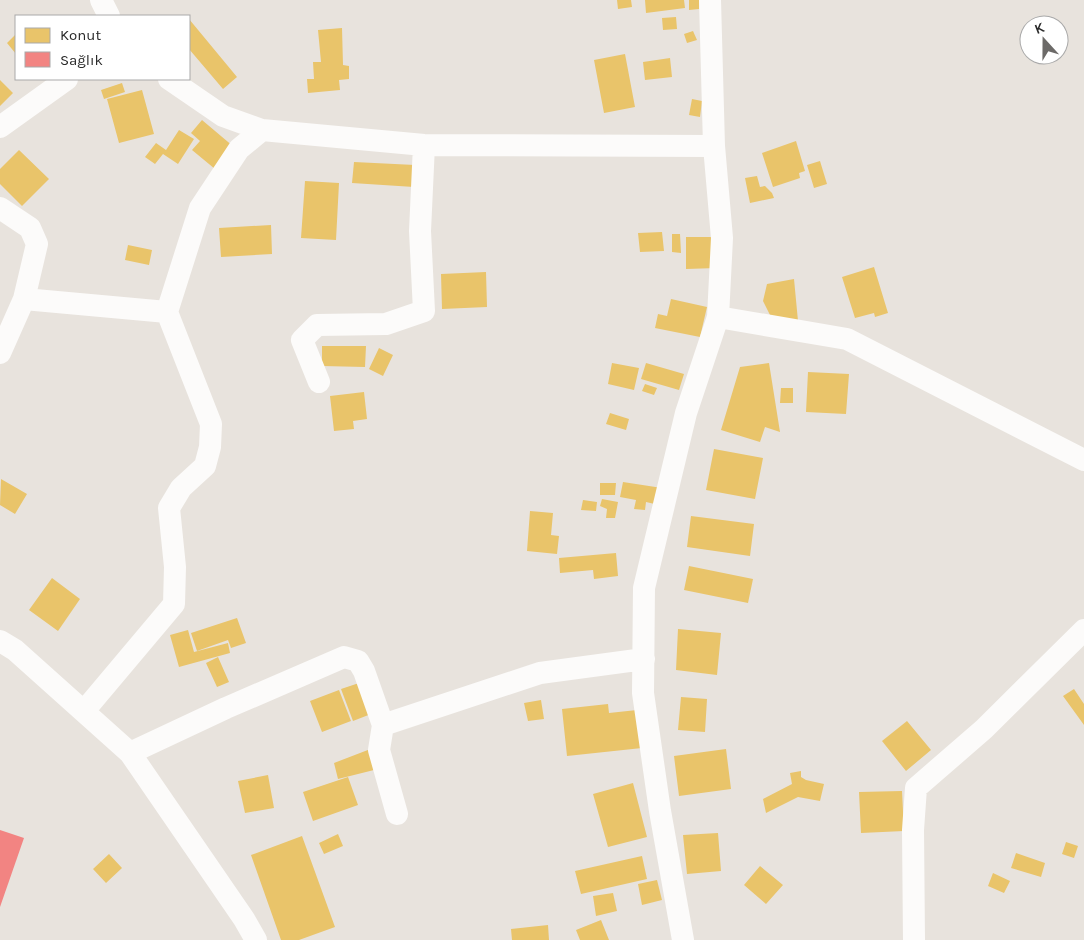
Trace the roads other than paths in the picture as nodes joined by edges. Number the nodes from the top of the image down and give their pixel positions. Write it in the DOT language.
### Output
graph roads {
  1 [pos="101,0"];
  2 [pos="710,0"];
  3 [pos="108,15"];
  4 [pos="65,80"];
  5 [pos="170,80"];
  6 [pos="0,127"];
  7 [pos="262,130"];
  8 [pos="424,146"];
  9 [pos="714,146"];
  10 [pos="0,208"];
  11 [pos="24,298"];
  12 [pos="167,312"];
  13 [pos="718,317"];
  14 [pos="0,353"];
  15 [pos="319,382"];
  16 [pos="1084,460"];
  17 [pos="1084,630"];
  18 [pos="0,641"];
  19 [pos="644,659"];
  20 [pos="84,711"];
  21 [pos="382,725"];
  22 [pos="130,753"];
  23 [pos="397,814"];
  24 [pos="256,940"];
  25 [pos="683,940"];
  26 [pos="914,940"];
  1 -- 3 [label="street"];
  2 -- 9 [label="street"];
  4 -- 6 [label="street"];
  5 -- 7 [label="street"];
  7 -- 8 [label="street"];
  7 -- 12 [label="street"];
  8 -- 9 [label="street"];
  8 -- 15 [label="street"];
  9 -- 13 [label="street"];
  10 -- 11 [label="street"];
  11 -- 12 [label="street"];
  11 -- 14 [label="street"];
  12 -- 20 [label="street"];
  13 -- 16 [label="street"];
  13 -- 19 [label="street"];
  17 -- 26 [label="street"];
  18 -- 20 [label="street"];
  19 -- 21 [label="street"];
  19 -- 25 [label="street"];
  20 -- 22 [label="street"];
  21 -- 22 [label="street"];
  21 -- 23 [label="street"];
  22 -- 24 [label="street"];
}
